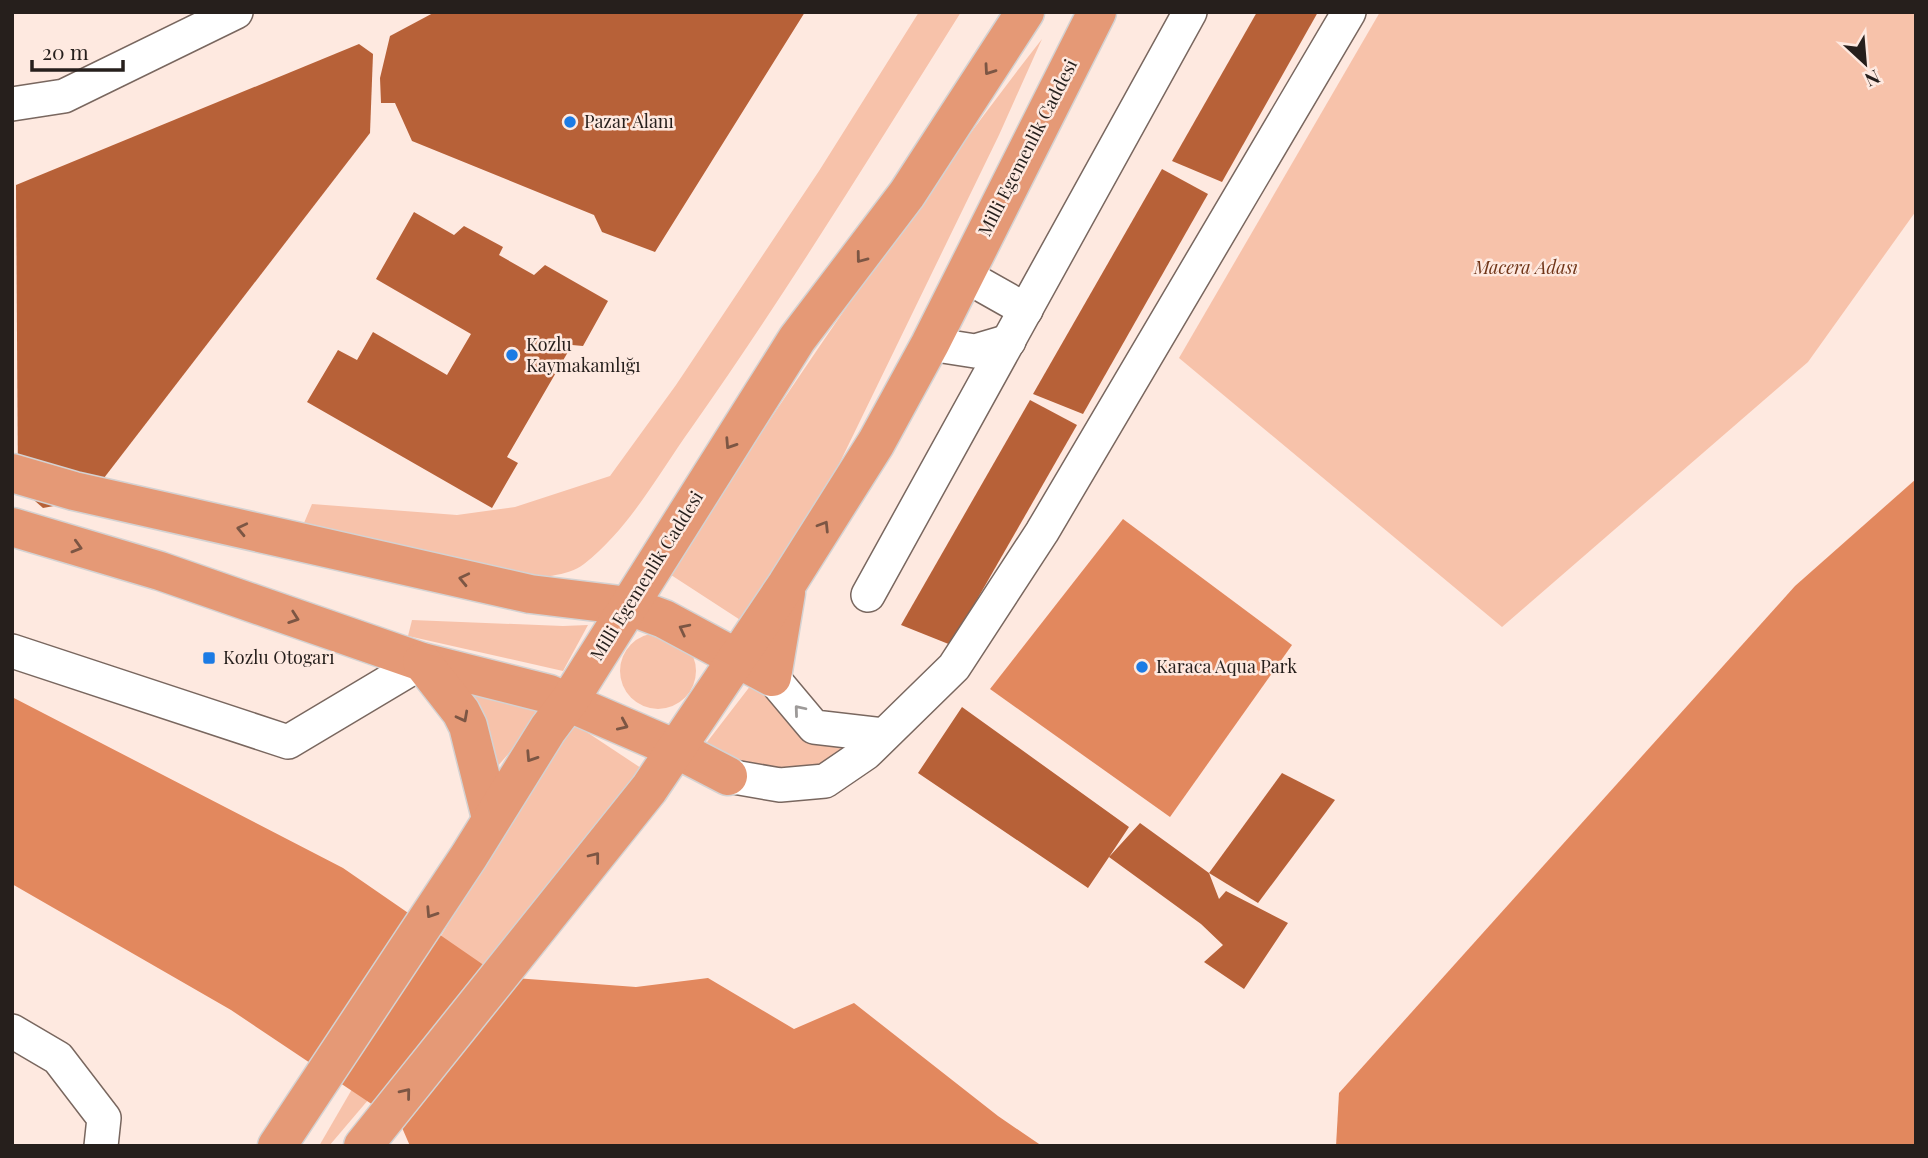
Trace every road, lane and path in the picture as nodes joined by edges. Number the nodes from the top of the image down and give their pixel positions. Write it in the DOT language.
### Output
graph roads {
  1 [pos="236,12"];
  2 [pos="1025,12"];
  3 [pos="1097,12"];
  4 [pos="1190,12"];
  5 [pos="1349,12"];
  6 [pos="12,104"];
  7 [pos="964,275"];
  8 [pos="1026,310"];
  9 [pos="1009,341"];
  10 [pos="930,344"];
  11 [pos="12,473"];
  12 [pos="12,527"];
  13 [pos="656,560"];
  14 [pos="787,584"];
  15 [pos="530,594"];
  16 [pos="867,595"];
  17 [pos="629,606"];
  18 [pos="12,651"];
  19 [pos="737,657"];
  20 [pos="422,662"];
  21 [pos="772,677"];
  22 [pos="569,701"];
  23 [pos="883,735"];
  24 [pos="676,748"];
  25 [pos="728,776"];
  26 [pos="649,789"];
  27 [pos="491,818"];
  28 [pos="12,1031"];
  29 [pos="282,1139"];
  30 [pos="101,1146"];
  31 [pos="363,1146"];
  1 -- 6 [label="street"];
  2 -- 13 [label="highway, Milli Egemenlik Caddesi, one-way"];
  3 -- 7 [label="highway, Milli Egemenlik Caddesi"];
  4 -- 8 [label="street"];
  5 -- 23 [label="street"];
  7 -- 8 [label="street"];
  7 -- 10 [label="highway, Milli Egemenlik Caddesi"];
  8 -- 9 [label="street"];
  9 -- 10 [label="street"];
  9 -- 16 [label="street"];
  14 -- 10 [label="highway, Milli Egemenlik Caddesi, one-way"];
  15 -- 11 [label="highway, one-way"];
  12 -- 20 [label="highway, one-way"];
  13 -- 15 [label="highway"];
  13 -- 17 [label="highway, Milli Egemenlik Caddesi"];
  14 -- 19 [label="highway, Milli Egemenlik Caddesi"];
  14 -- 21 [label="highway"];
  15 -- 17 [label="highway"];
  19 -- 17 [label="highway, one-way"];
  17 -- 22 [label="highway, Milli Egemenlik Caddesi"];
  18 -- 20 [label="street"];
  19 -- 21 [label="highway"];
  19 -- 24 [label="highway, Milli Egemenlik Caddesi"];
  20 -- 22 [label="highway"];
  20 -- 27 [label="highway, one-way"];
  23 -- 21 [label="street, one-way"];
  22 -- 24 [label="highway, one-way"];
  22 -- 27 [label="highway, Milli Egemenlik Caddesi, one-way"];
  23 -- 25 [label="street"];
  24 -- 25 [label="highway"];
  24 -- 26 [label="highway, Milli Egemenlik Caddesi"];
  25 -- 26 [label="highway"];
  31 -- 26 [label="highway, Milli Egemenlik Caddesi, one-way"];
  27 -- 29 [label="highway, Milli Egemenlik Caddesi, one-way"];
  28 -- 30 [label="street"];
}
